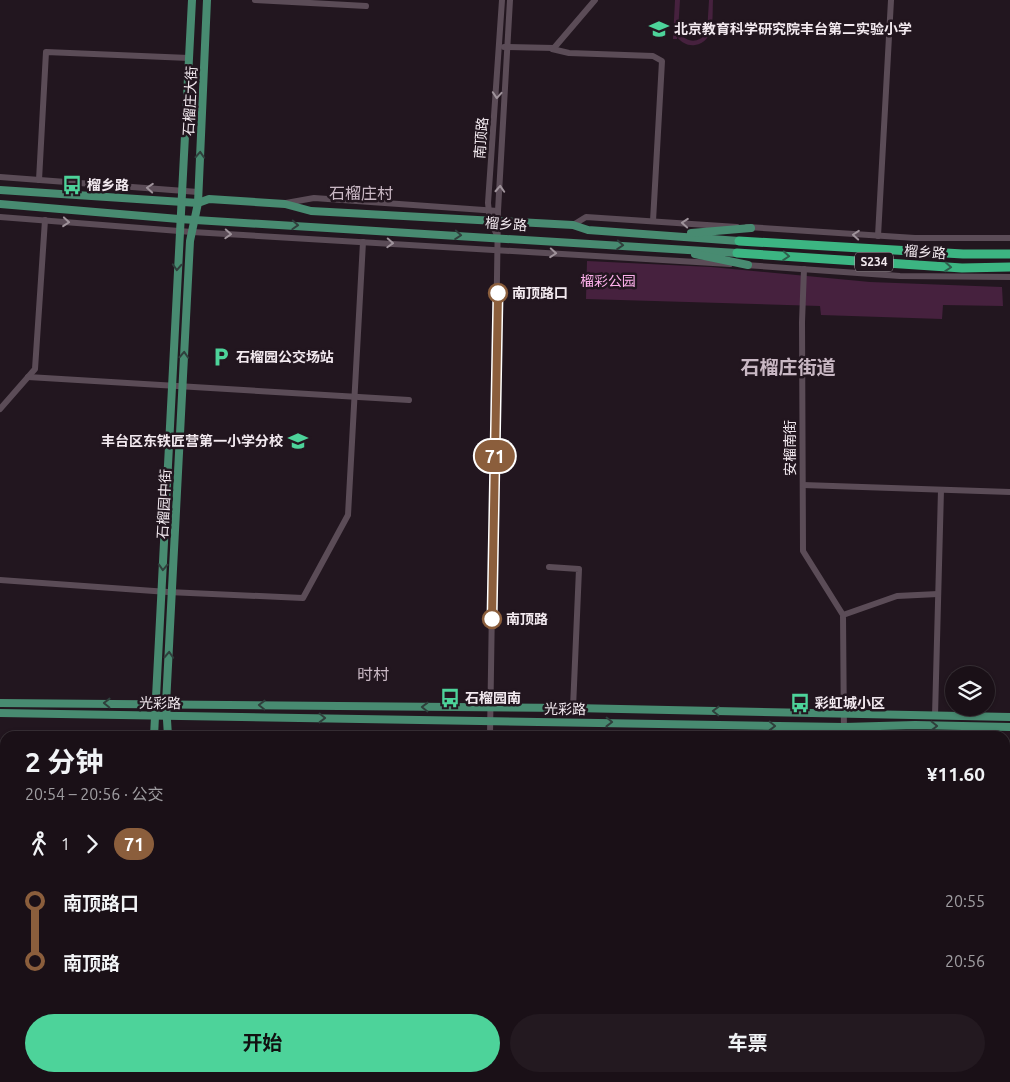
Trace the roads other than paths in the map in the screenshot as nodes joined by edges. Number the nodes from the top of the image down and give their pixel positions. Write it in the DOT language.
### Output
graph roads {
  1 [pos="192,0"];
  2 [pos="207,0"];
  3 [pos="256,0"];
  4 [pos="502,0"];
  5 [pos="510,0"];
  6 [pos="595,0"];
  7 [pos="891,0"];
  8 [pos="366,6"];
  9 [pos="500,47"];
  10 [pos="508,47"];
  11 [pos="552,49"];
  12 [pos="189,58"];
  13 [pos="0,177"];
  14 [pos="40,180"];
  15 [pos="0,190"];
  16 [pos="181,190"];
  17 [pos="198,192"];
  18 [pos="180,202"];
  19 [pos="198,203"];
  20 [pos="0,204"];
  21 [pos="284,204"];
  22 [pos="488,211"];
  23 [pos="498,212"];
  24 [pos="0,216"];
  25 [pos="179,218"];
  26 [pos="45,220"];
  27 [pos="194,220"];
  28 [pos="494,221"];
  29 [pos="653,221"];
  30 [pos="573,225"];
  31 [pos="751,228"];
  32 [pos="178,231"];
  33 [pos="192,232"];
  34 [pos="668,236"];
  35 [pos="878,236"];
  36 [pos="498,238"];
  37 [pos="1010,238"];
  38 [pos="738,241"];
  39 [pos="363,242"];
  40 [pos="499,249"];
  41 [pos="668,249"];
  42 [pos="737,253"];
  43 [pos="1010,254"];
  44 [pos="748,265"];
  45 [pos="1010,267"];
  46 [pos="804,269"];
  47 [pos="1010,277"];
  48 [pos="28,377"];
  49 [pos="171,385"];
  50 [pos="183,386"];
  51 [pos="354,397"];
  52 [pos="409,400"];
  53 [pos="0,409"];
  54 [pos="803,485"];
  55 [pos="941,490"];
  56 [pos="1010,492"];
  57 [pos="549,567"];
  58 [pos="0,580"];
  59 [pos="162,592"];
  60 [pos="172,592"];
  61 [pos="938,594"];
  62 [pos="843,615"];
  63 [pos="0,703"];
  64 [pos="156,704"];
  65 [pos="166,704"];
  66 [pos="491,708"];
  67 [pos="573,708"];
  68 [pos="0,713"];
  69 [pos="844,714"];
  70 [pos="155,716"];
  71 [pos="168,716"];
  72 [pos="935,716"];
  73 [pos="1010,716"];
  74 [pos="490,720"];
  75 [pos="844,727"];
  76 [pos="1010,727"];
  77 [pos="154,731"];
  78 [pos="168,731"];
  79 [pos="490,731"];
  80 [pos="844,731"];
  1 -- 12 [label="main road, 石榴庄大街"];
  17 -- 2 [label="main road, 石榴庄大街, one-way"];
  3 -- 8 [label="street"];
  4 -- 9 [label="street, 南顶路"];
  5 -- 10 [label="street, 南顶路"];
  6 -- 11 [label="street"];
  7 -- 35 [label="street"];
  9 -- 10 [label="street"];
  9 -- 22 [label="street, 南顶路, one-way"];
  10 -- 11 [label="street"];
  23 -- 10 [label="street, 南顶路, one-way"];
  11 -- 29 [label="street"];
  12 -- 14 [label="street"];
  12 -- 16 [label="main road, 石榴庄大街"];
  13 -- 14 [label="street"];
  16 -- 14 [label="street, one-way"];
  15 -- 18 [label="main road, 榴乡路"];
  16 -- 17 [label="street"];
  16 -- 18 [label="main road, 石榴庄大街"];
  17 -- 19 [label="main road, 石榴庄大街"];
  18 -- 19 [label="main road, 榴乡路"];
  18 -- 25 [label="main road, 石榴园中街"];
  19 -- 21 [label="main road, 榴乡路"];
  19 -- 27 [label="main road, 石榴园中街"];
  20 -- 25 [label="main road, 榴乡路"];
  21 -- 22 [label="street, 榴乡路"];
  21 -- 28 [label="main road, 榴乡路"];
  22 -- 23 [label="street, 榴乡路"];
  22 -- 28 [label="street, 南顶路"];
  23 -- 28 [label="street, 南顶路"];
  24 -- 26 [label="street, 榴乡路"];
  25 -- 27 [label="main road, 榴乡路"];
  25 -- 32 [label="main road, 石榴园中街"];
  26 -- 32 [label="street, 榴乡路, one-way"];
  26 -- 48 [label="street"];
  27 -- 33 [label="main road, 石榴园中街"];
  27 -- 36 [label="main road, 榴乡路, one-way"];
  28 -- 30 [label="main road, 榴乡路"];
  28 -- 36 [label="street, 南顶路"];
  29 -- 30 [label="street, 榴乡路"];
  31 -- 29 [label="street, 榴乡路, one-way"];
  30 -- 34 [label="main road, 榴乡路"];
  31 -- 34 [label="main road"];
  35 -- 31 [label="street, 榴乡路, one-way"];
  32 -- 33 [label="street, 榴乡路"];
  32 -- 49 [label="main road, 石榴园中街, one-way"];
  33 -- 39 [label="street, 榴乡路, one-way"];
  50 -- 33 [label="main road, 石榴园中街, one-way"];
  34 -- 38 [label="main road, 榴乡路"];
  35 -- 37 [label="street, 榴乡路"];
  36 -- 40 [label="street, 南顶路"];
  36 -- 41 [label="main road, 榴乡路, one-way"];
  38 -- 43 [label="highway, 榴乡路 / S234"];
  39 -- 40 [label="street, 榴乡路, one-way"];
  39 -- 51 [label="street"];
  40 -- 44 [label="street, 榴乡路, one-way"];
  40 -- 66 [label="street, 南顶路"];
  41 -- 42 [label="main road, 榴乡路"];
  41 -- 44 [label="main road"];
  42 -- 45 [label="highway, 榴乡路 / S234, one-way"];
  44 -- 46 [label="street, 榴乡路"];
  46 -- 47 [label="street, 榴乡路"];
  46 -- 54 [label="street, 安榴南街"];
  48 -- 49 [label="street"];
  48 -- 53 [label="street"];
  49 -- 50 [label="street"];
  49 -- 59 [label="main road, 石榴园中街, one-way"];
  50 -- 51 [label="street"];
  50 -- 60 [label="main road, 石榴园中街"];
  51 -- 52 [label="street"];
  51 -- 60 [label="street"];
  54 -- 55 [label="street"];
  54 -- 62 [label="street, 安榴南街"];
  55 -- 56 [label="street"];
  55 -- 61 [label="street"];
  57 -- 67 [label="street"];
  58 -- 59 [label="street"];
  59 -- 60 [label="street"];
  59 -- 64 [label="main road, 石榴园中街"];
  65 -- 60 [label="main road, 石榴园中街, one-way"];
  61 -- 62 [label="street"];
  61 -- 72 [label="street"];
  62 -- 69 [label="street"];
  64 -- 63 [label="main road, 光彩路, one-way"];
  64 -- 65 [label="main road, 光彩路"];
  64 -- 70 [label="main road, 石榴园中街"];
  66 -- 65 [label="main road, 光彩路, one-way"];
  65 -- 71 [label="main road, 石榴园中街"];
  66 -- 67 [label="main road, 光彩路"];
  66 -- 74 [label="street, 南顶路"];
  69 -- 67 [label="main road, 光彩路, one-way"];
  68 -- 70 [label="main road, 光彩路"];
  69 -- 72 [label="main road, 光彩路"];
  69 -- 75 [label="street"];
  70 -- 71 [label="main road, 光彩路"];
  70 -- 77 [label="main road, 石榴园中街"];
  71 -- 74 [label="main road, 光彩路, one-way"];
  71 -- 78 [label="main road, 石榴园中街"];
  72 -- 73 [label="main road, 光彩路"];
  73 -- 76 [label="street"];
  74 -- 75 [label="main road, 光彩路, one-way"];
  74 -- 79 [label="street, 南顶路"];
  75 -- 76 [label="main road, 光彩路, one-way"];
  75 -- 80 [label="street"];
}
